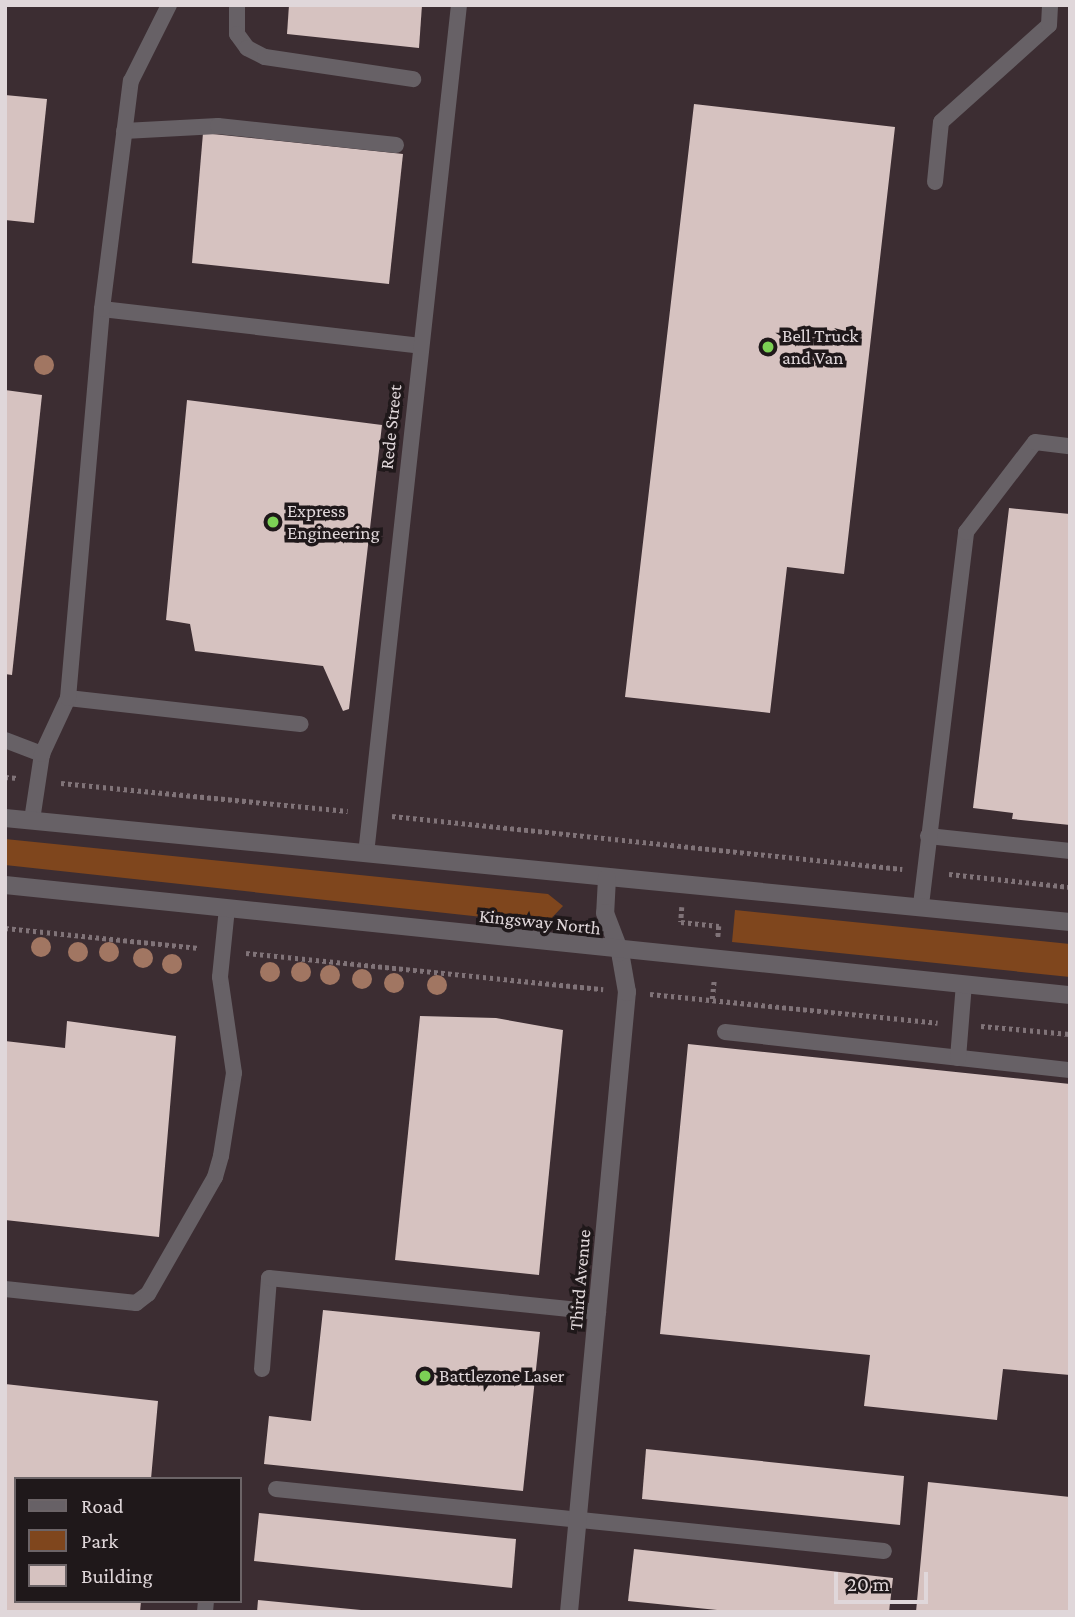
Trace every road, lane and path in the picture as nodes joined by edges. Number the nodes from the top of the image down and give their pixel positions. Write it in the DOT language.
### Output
graph roads {
  1 [pos="169,5"];
  2 [pos="237,5"];
  3 [pos="459,5"];
  4 [pos="1050,5"];
  5 [pos="413,79"];
  6 [pos="124,131"];
  7 [pos="396,145"];
  8 [pos="935,182"];
  9 [pos="102,309"];
  10 [pos="421,346"];
  11 [pos="1070,446"];
  12 [pos="68,698"];
  13 [pos="301,723"];
  14 [pos="5,740"];
  15 [pos="42,754"];
  16 [pos="5,777"];
  17 [pos="36,781"];
  18 [pos="370,813"];
  19 [pos="5,818"];
  20 [pos="32,820"];
  21 [pos="928,836"];
  22 [pos="688,847"];
  23 [pos="1070,851"];
  24 [pos="366,854"];
  25 [pos="925,871"];
  26 [pos="607,878"];
  27 [pos="5,885"];
  28 [pos="684,886"];
  29 [pos="1070,887"];
  30 [pos="921,905"];
  31 [pos="227,908"];
  32 [pos="1070,922"];
  33 [pos="5,929"];
  34 [pos="222,950"];
  35 [pos="620,951"];
  36 [pos="716,960"];
  37 [pos="964,984"];
  38 [pos="627,992"];
  39 [pos="1070,995"];
  40 [pos="712,1000"];
  41 [pos="962,1024"];
  42 [pos="724,1032"];
  43 [pos="1070,1034"];
  44 [pos="958,1058"];
  45 [pos="1070,1070"];
  46 [pos="5,1289"];
  47 [pos="598,1312"];
  48 [pos="262,1369"];
  49 [pos="276,1489"];
  50 [pos="578,1520"];
  51 [pos="884,1551"];
  52 [pos="569,1612"];
  1 -- 6 [label="lane"];
  2 -- 5 [label="lane"];
  3 -- 10 [label="lane, Rede Street"];
  4 -- 8 [label="lane"];
  6 -- 7 [label="lane"];
  6 -- 9 [label="lane"];
  9 -- 10 [label="lane"];
  9 -- 12 [label="lane"];
  10 -- 18 [label="lane, Rede Street"];
  11 -- 21 [label="lane"];
  12 -- 13 [label="lane"];
  12 -- 15 [label="lane"];
  14 -- 15 [label="lane"];
  15 -- 17 [label="lane"];
  16 -- 17 [label="path"];
  17 -- 18 [label="path"];
  17 -- 20 [label="lane"];
  18 -- 22 [label="path"];
  18 -- 24 [label="lane, Rede Street"];
  19 -- 20 [label="street"];
  20 -- 24 [label="street"];
  21 -- 23 [label="lane"];
  21 -- 25 [label="lane"];
  22 -- 25 [label="path"];
  22 -- 28 [label="path"];
  24 -- 26 [label="street"];
  25 -- 29 [label="path"];
  25 -- 30 [label="lane"];
  26 -- 28 [label="street"];
  26 -- 35 [label="street, Third Avenue"];
  27 -- 31 [label="street, Kingsway North"];
  28 -- 30 [label="street"];
  28 -- 36 [label="path"];
  30 -- 32 [label="street"];
  31 -- 34 [label="lane"];
  31 -- 35 [label="street, Kingsway North"];
  33 -- 34 [label="path"];
  34 -- 38 [label="path"];
  34 -- 46 [label="lane"];
  35 -- 36 [label="street, Kingsway North"];
  35 -- 38 [label="street, Third Avenue"];
  36 -- 37 [label="street, Kingsway North"];
  36 -- 40 [label="path"];
  37 -- 39 [label="street, Kingsway North"];
  37 -- 41 [label="lane"];
  38 -- 40 [label="path"];
  38 -- 47 [label="street, Third Avenue"];
  40 -- 41 [label="path"];
  41 -- 43 [label="path"];
  41 -- 44 [label="lane"];
  42 -- 44 [label="lane"];
  44 -- 45 [label="lane"];
  47 -- 48 [label="lane"];
  47 -- 50 [label="street, Third Avenue"];
  49 -- 50 [label="lane"];
  50 -- 51 [label="lane"];
  50 -- 52 [label="street, Third Avenue"];
}
